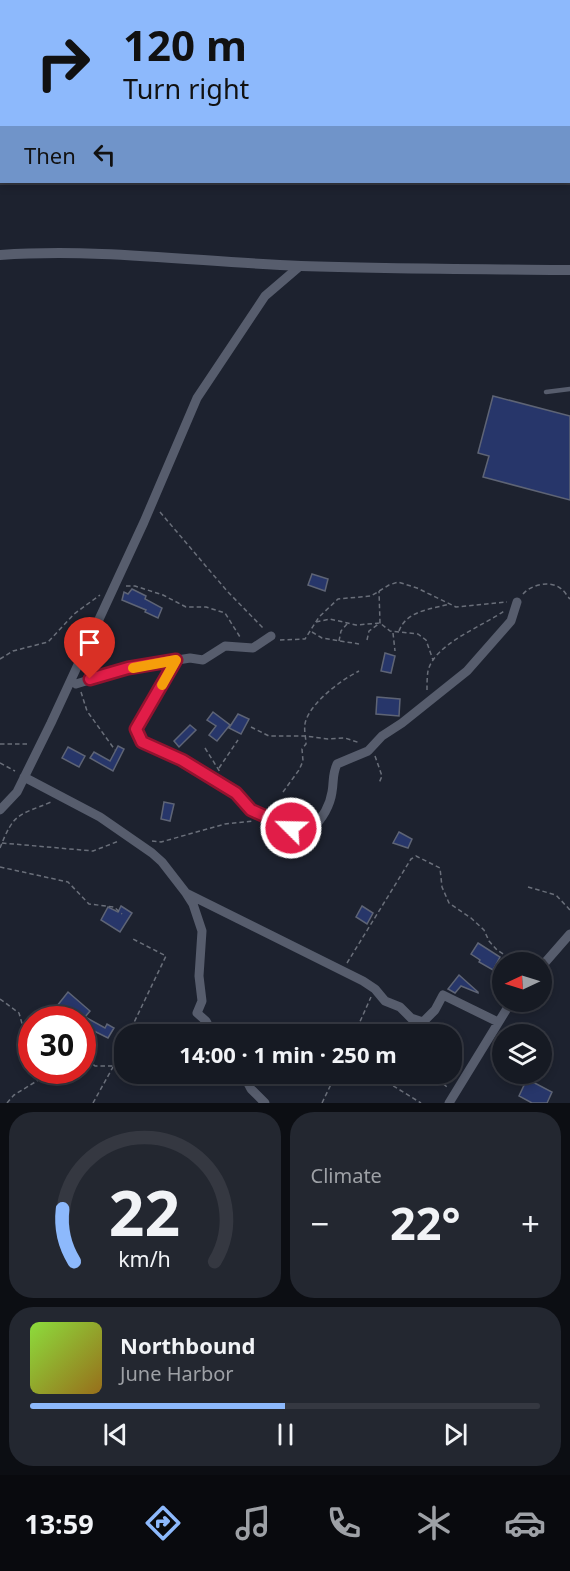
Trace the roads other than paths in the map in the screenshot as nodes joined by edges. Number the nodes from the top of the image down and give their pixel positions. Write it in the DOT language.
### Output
graph roads {
  1 [pos="0,255"];
  2 [pos="300,266"];
  3 [pos="570,270"];
  4 [pos="570,389"];
  5 [pos="546,392"];
  6 [pos="517,602"];
  7 [pos="271,636"];
  8 [pos="176,660"];
  9 [pos="76,684"];
  10 [pos="24,777"];
  11 [pos="0,810"];
  12 [pos="186,893"];
  13 [pos="570,934"];
  14 [pos="552,955"];
  15 [pos="504,1012"];
  16 [pos="498,1022"];
  17 [pos="208,1024"];
  18 [pos="248,1084"];
  19 [pos="451,1101"];
  20 [pos="265,1103"];
  1 -- 2 [label="street"];
  2 -- 3 [label="street"];
  2 -- 10 [label="street"];
  4 -- 5 [label="lane"];
  6 -- 8 [label="street"];
  7 -- 8 [label="street"];
  8 -- 9 [label="street"];
  10 -- 11 [label="street"];
  10 -- 12 [label="street"];
  12 -- 16 [label="street"];
  12 -- 17 [label="street"];
  13 -- 14 [label="street"];
  15 -- 16 [label="street"];
  16 -- 19 [label="street"];
  18 -- 20 [label="street"];
}
